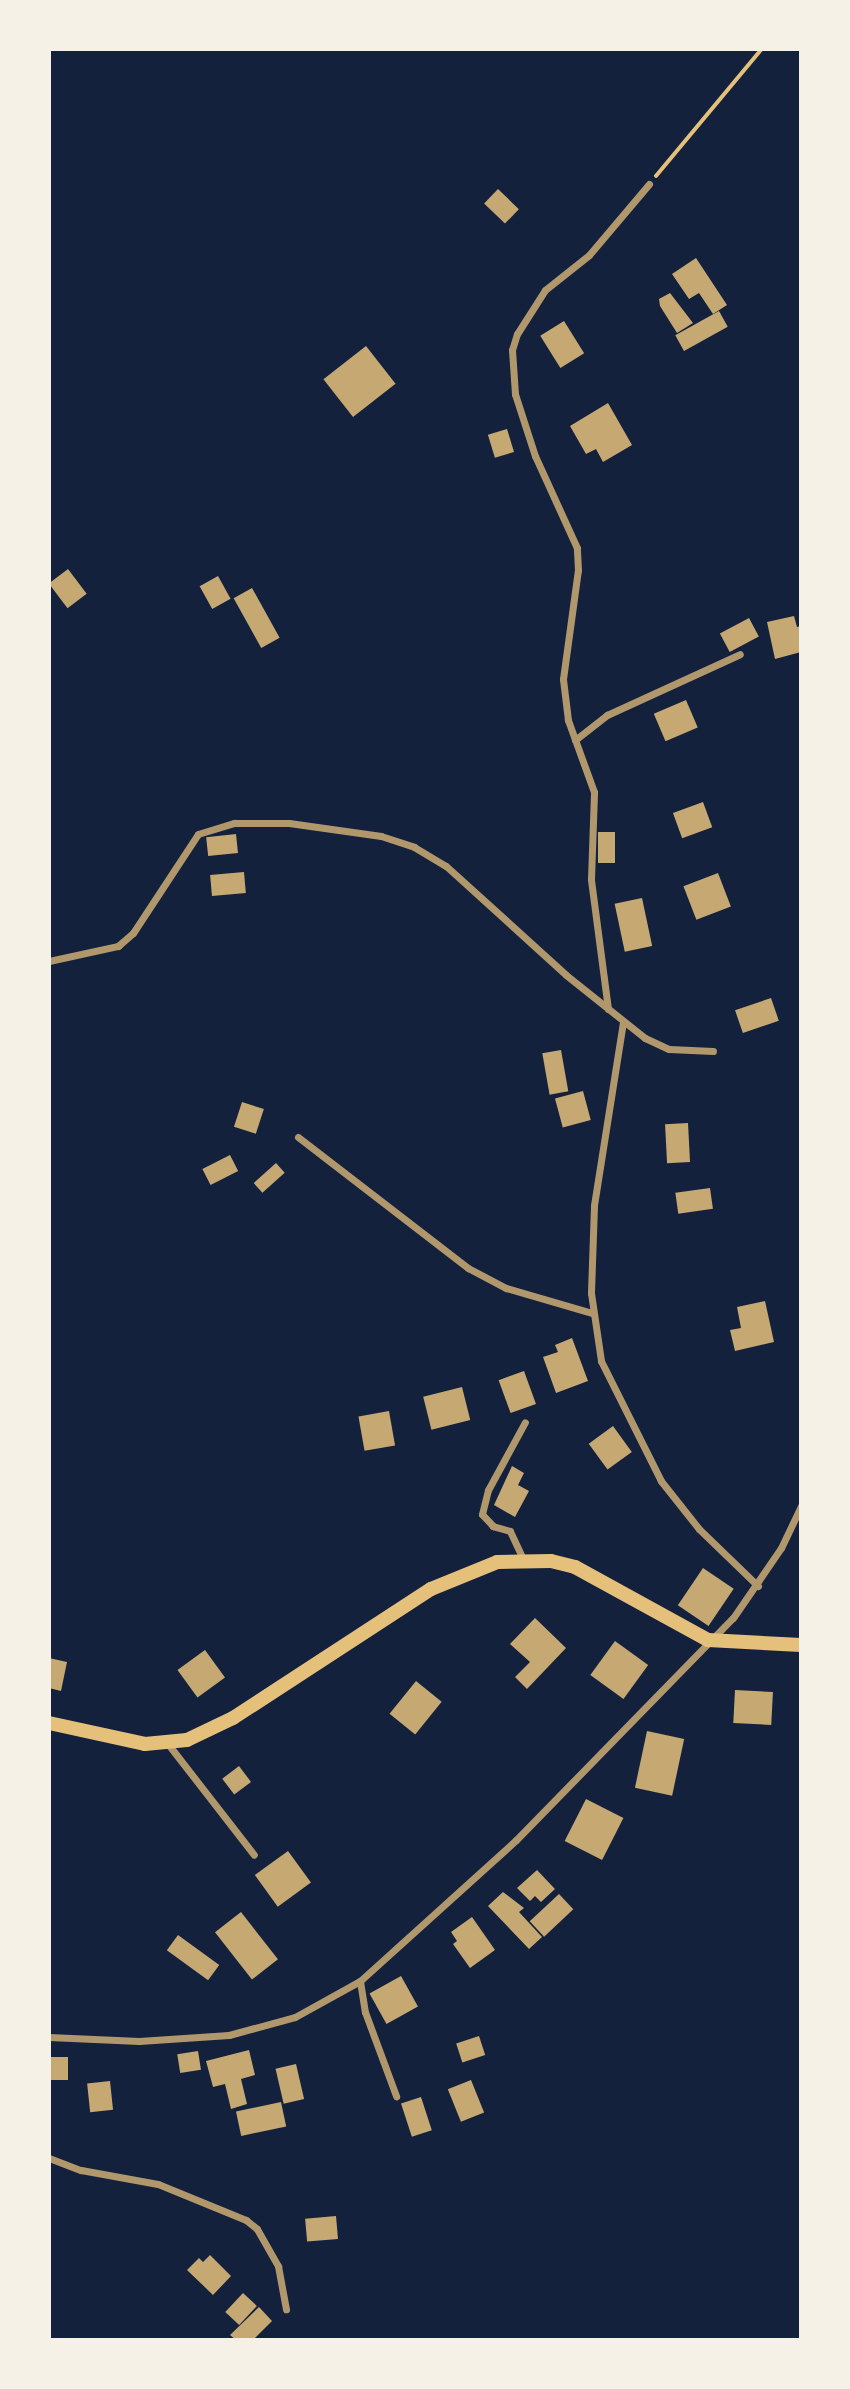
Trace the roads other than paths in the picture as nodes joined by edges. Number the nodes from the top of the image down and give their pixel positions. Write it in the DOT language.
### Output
graph roads {
  1 [pos="649,184"];
  2 [pos="740,654"];
  3 [pos="575,740"];
  4 [pos="49,961"];
  5 [pos="608,1009"];
  6 [pos="622,1022"];
  7 [pos="713,1051"];
  8 [pos="298,1137"];
  9 [pos="592,1314"];
  10 [pos="524,1422"];
  11 [pos="801,1506"];
  12 [pos="523,1559"];
  13 [pos="758,1586"];
  14 [pos="708,1640"];
  15 [pos="801,1645"];
  16 [pos="49,1723"];
  17 [pos="168,1744"];
  18 [pos="254,1855"];
  19 [pos="360,1981"];
  20 [pos="49,2037"];
  21 [pos="396,2096"];
  22 [pos="49,2158"];
  23 [pos="286,2309"];
  1 -- 3 [label="street"];
  2 -- 3 [label="street"];
  3 -- 5 [label="street"];
  4 -- 5 [label="street"];
  5 -- 6 [label="street"];
  6 -- 7 [label="street"];
  6 -- 9 [label="street"];
  8 -- 9 [label="street"];
  9 -- 13 [label="street"];
  10 -- 12 [label="street"];
  11 -- 13 [label="street"];
  12 -- 14 [label="main road"];
  12 -- 17 [label="main road"];
  13 -- 14 [label="street"];
  14 -- 15 [label="main road"];
  14 -- 19 [label="street"];
  16 -- 17 [label="main road"];
  17 -- 18 [label="street"];
  19 -- 20 [label="street"];
  19 -- 21 [label="street"];
  22 -- 23 [label="street"];
}
